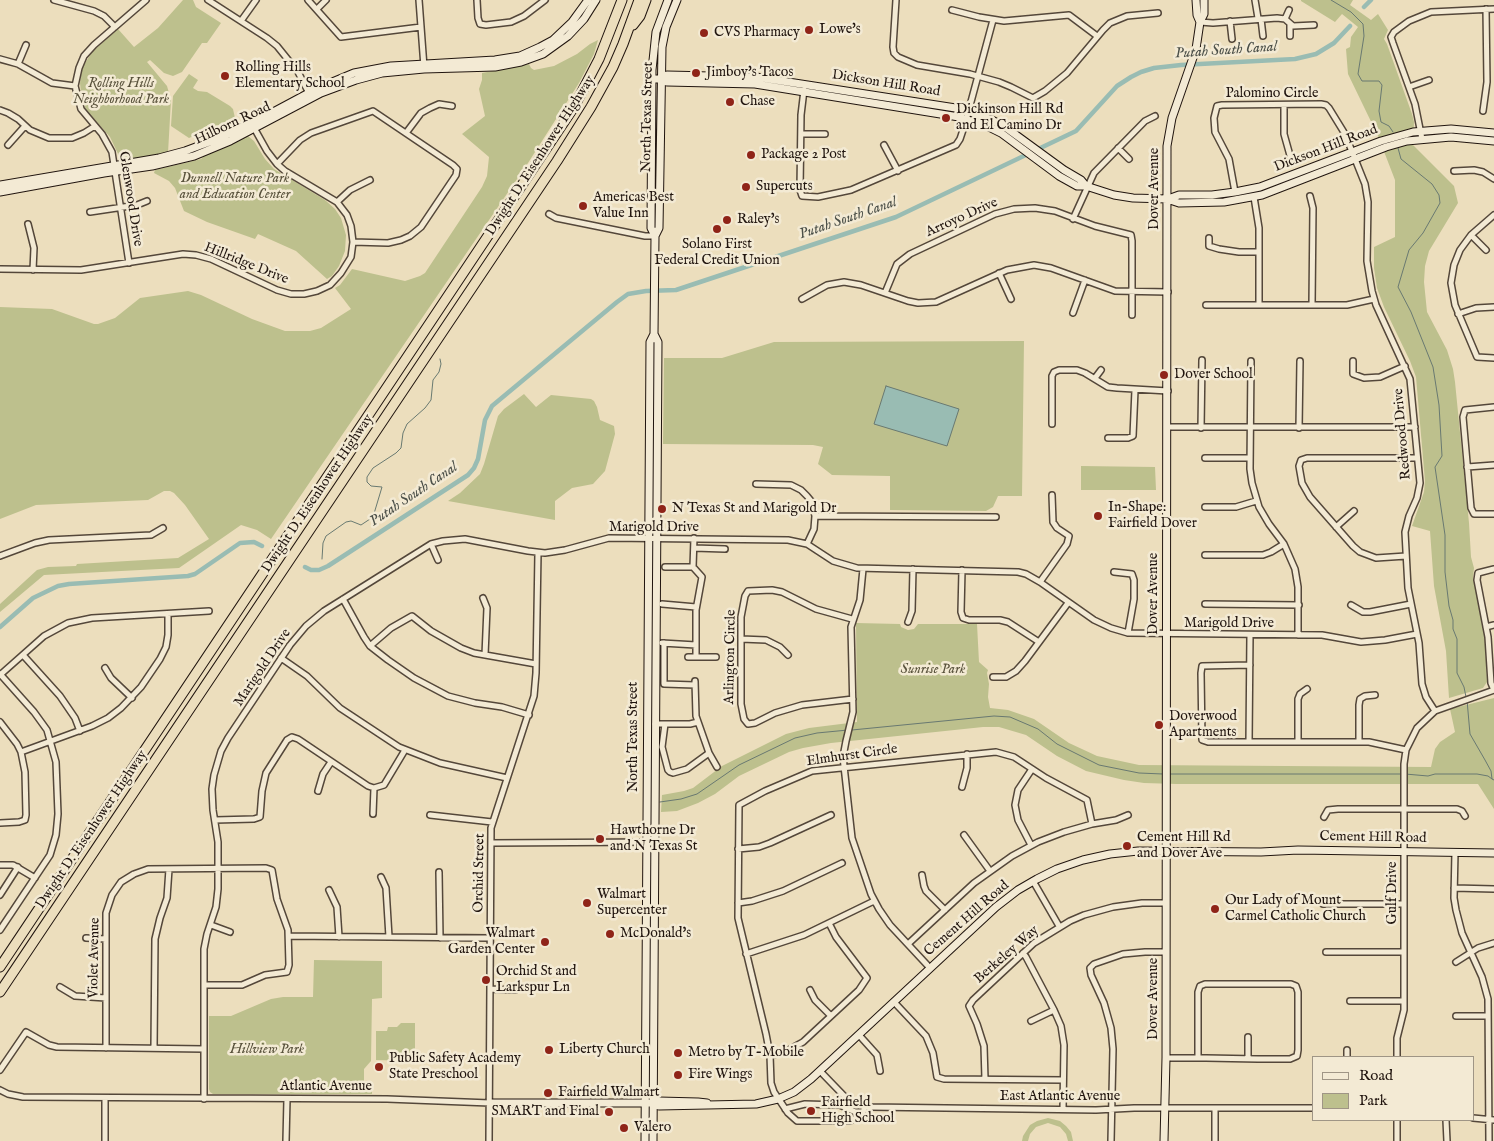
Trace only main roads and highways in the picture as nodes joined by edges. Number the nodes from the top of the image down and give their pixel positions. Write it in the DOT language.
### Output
graph roads {
  1 [pos="588,0"];
  2 [pos="596,0"];
  3 [pos="622,0"];
  4 [pos="639,0"];
  5 [pos="646,0"];
  6 [pos="668,0"];
  7 [pos="677,0"];
  8 [pos="1196,0"];
  9 [pos="1204,0"];
  10 [pos="1200,22"];
  11 [pos="627,33"];
  12 [pos="424,67"];
  13 [pos="652,79"];
  14 [pos="661,79"];
  15 [pos="968,115"];
  16 [pos="1494,133"];
  17 [pos="1421,135"];
  18 [pos="1494,141"];
  19 [pos="1355,155"];
  20 [pos="115,169"];
  21 [pos="0,185"];
  22 [pos="1086,186"];
  23 [pos="0,192"];
  24 [pos="1168,199"];
  25 [pos="655,236"];
  26 [pos="654,334"];
  27 [pos="1166,851"];
  28 [pos="1494,853"];
  29 [pos="0,967"];
  30 [pos="0,992"];
  31 [pos="490,1103"];
  32 [pos="649,1103"];
  33 [pos="645,1141"];
  34 [pos="653,1141"];
  35 [pos="1164,1141"];
  1 -- 12 [label="main road, Hilborn Road"];
  2 -- 12 [label="main road, Hilborn Road"];
  3 -- 29 [label="highway, Dwight D. Eisenhower Highway"];
  4 -- 11 [label="highway, Dwight D. Eisenhower Highway"];
  5 -- 11 [label="highway"];
  6 -- 13 [label="main road, North Texas Street"];
  7 -- 14 [label="main road, North Texas Street"];
  8 -- 10 [label="main road, Dover Avenue"];
  9 -- 10 [label="main road, Dover Avenue"];
  10 -- 24 [label="main road, Dover Avenue"];
  11 -- 30 [label="highway, Dwight D. Eisenhower Highway"];
  12 -- 20 [label="main road, Hilborn Road"];
  13 -- 14 [label="main road, Dickson Hill Road"];
  13 -- 25 [label="main road, North Texas Street"];
  14 -- 15 [label="main road, Dickson Hill Road"];
  14 -- 25 [label="main road, North Texas Street"];
  15 -- 22 [label="main road, Dickson Hill Road"];
  15 -- 22 [label="main road, Dickson Hill Road"];
  16 -- 17 [label="main road, Dickson Hill Road"];
  17 -- 18 [label="main road, Dickson Hill Road"];
  17 -- 19 [label="main road, Dickson Hill Road"];
  19 -- 24 [label="main road, Dickson Hill Road"];
  19 -- 24 [label="main road, Dickson Hill Road"];
  20 -- 21 [label="main road, Hilborn Road"];
  20 -- 23 [label="main road, Hilborn Road"];
  22 -- 24 [label="main road, Dickson Hill Road"];
  24 -- 27 [label="main road, Dover Avenue"];
  25 -- 26 [label="main road, North Texas Street"];
  26 -- 32 [label="main road, North Texas Street"];
  26 -- 32 [label="main road, North Texas Street"];
  27 -- 28 [label="main road, Cement Hill Road"];
  27 -- 32 [label="main road, Cement Hill Road"];
  27 -- 35 [label="main road, Dover Avenue"];
  31 -- 32 [label="main road, Atlantic Avenue"];
  32 -- 33 [label="main road, North Texas Street"];
  32 -- 34 [label="main road, North Texas Street"];
}
